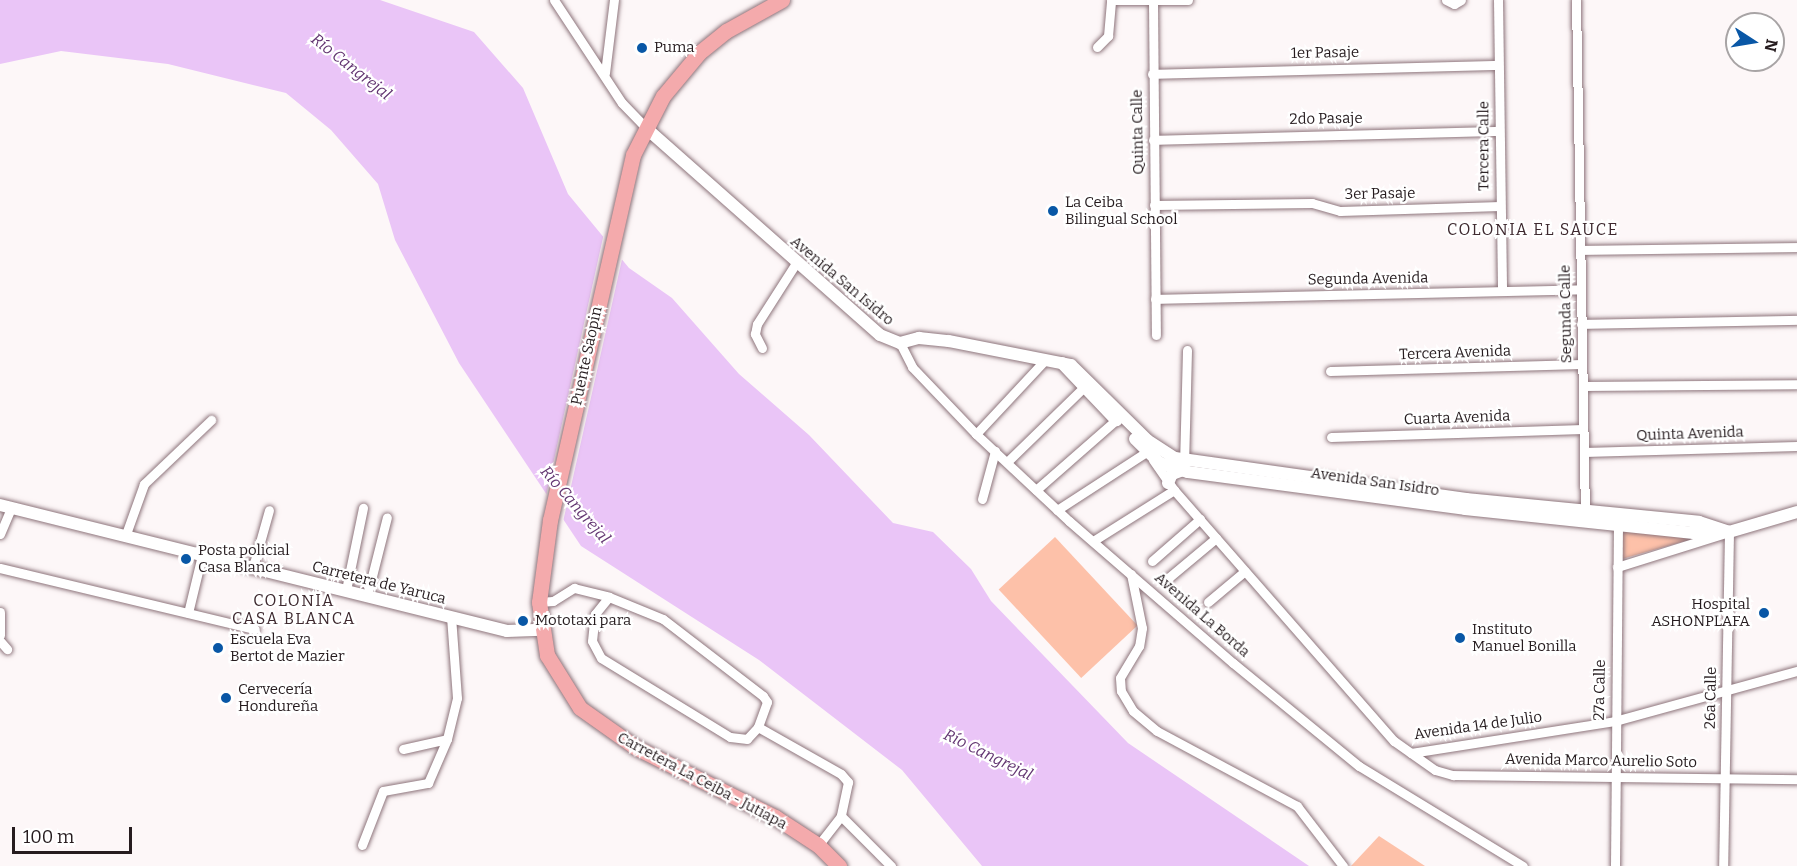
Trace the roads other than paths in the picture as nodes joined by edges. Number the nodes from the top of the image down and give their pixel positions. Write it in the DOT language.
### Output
graph roads {
  1 [pos="554,0"];
  2 [pos="614,0"];
  3 [pos="782,0"];
  4 [pos="1188,0"];
  5 [pos="1446,0"];
  6 [pos="1461,0"];
  7 [pos="1498,0"];
  8 [pos="1575,0"];
  9 [pos="1153,1"];
  10 [pos="1097,47"];
  11 [pos="1498,65"];
  12 [pos="605,73"];
  13 [pos="1152,74"];
  14 [pos="646,128"];
  15 [pos="1499,131"];
  16 [pos="1153,140"];
  17 [pos="1154,205"];
  18 [pos="1500,206"];
  19 [pos="1797,247"];
  20 [pos="1580,250"];
  21 [pos="796,263"];
  22 [pos="1581,289"];
  23 [pos="1502,291"];
  24 [pos="1155,299"];
  25 [pos="1797,320"];
  26 [pos="1581,324"];
  27 [pos="1156,335"];
  28 [pos="900,343"];
  29 [pos="762,348"];
  30 [pos="1187,350"];
  31 [pos="1045,360"];
  32 [pos="1060,361"];
  33 [pos="1582,364"];
  34 [pos="1330,371"];
  35 [pos="1797,384"];
  36 [pos="1583,386"];
  37 [pos="1083,388"];
  38 [pos="1101,400"];
  39 [pos="211,420"];
  40 [pos="1116,420"];
  41 [pos="1583,429"];
  42 [pos="976,434"];
  43 [pos="1331,437"];
  44 [pos="1797,446"];
  45 [pos="1151,449"];
  46 [pos="995,451"];
  47 [pos="1584,452"];
  48 [pos="1007,462"];
  49 [pos="1184,465"];
  50 [pos="1171,486"];
  51 [pos="1036,490"];
  52 [pos="982,499"];
  53 [pos="6,507"];
  54 [pos="363,508"];
  55 [pos="269,510"];
  56 [pos="1057,510"];
  57 [pos="1797,512"];
  58 [pos="1585,515"];
  59 [pos="387,518"];
  60 [pos="1200,519"];
  61 [pos="1618,519"];
  62 [pos="550,520"];
  63 [pos="1729,532"];
  64 [pos="0,534"];
  65 [pos="126,534"];
  66 [pos="1216,538"];
  67 [pos="1093,541"];
  68 [pos="202,555"];
  69 [pos="1152,561"];
  70 [pos="253,567"];
  71 [pos="1617,567"];
  72 [pos="0,568"];
  73 [pos="1245,571"];
  74 [pos="1131,574"];
  75 [pos="1167,579"];
  76 [pos="346,590"];
  77 [pos="367,596"];
  78 [pos="609,597"];
  79 [pos="539,602"];
  80 [pos="1208,602"];
  81 [pos="0,612"];
  82 [pos="188,613"];
  83 [pos="452,617"];
  84 [pos="255,629"];
  85 [pos="541,630"];
  86 [pos="0,635"];
  87 [pos="0,641"];
  88 [pos="7,650"];
  89 [pos="1797,671"];
  90 [pos="1726,694"];
  91 [pos="1615,721"];
  92 [pos="758,727"];
  93 [pos="447,739"];
  94 [pos="403,749"];
  95 [pos="1411,753"];
  96 [pos="1615,776"];
  97 [pos="1724,777"];
  98 [pos="1797,778"];
  99 [pos="841,816"];
  100 [pos="362,845"];
  101 [pos="818,845"];
  102 [pos="839,866"];
  103 [pos="891,866"];
  104 [pos="1344,866"];
  105 [pos="1523,866"];
  106 [pos="1615,866"];
  107 [pos="1723,866"];
  1 -- 12 [label="street"];
  2 -- 12 [label="street"];
  3 -- 14 [label="main road"];
  4 -- 9 [label="street"];
  5 -- 6 [label="street"];
  7 -- 11 [label="street, Tercera Calle"];
  8 -- 20 [label="street, Segunda Calle"];
  9 -- 10 [label="street"];
  9 -- 13 [label="street, Quinta Calle"];
  11 -- 13 [label="street, 1er Pasaje"];
  11 -- 15 [label="street, Tercera Calle"];
  12 -- 14 [label="street"];
  13 -- 16 [label="street, Quinta Calle"];
  14 -- 21 [label="street, Avenida San Isidro"];
  14 -- 62 [label="main road, Puente Saopin"];
  15 -- 16 [label="street, 2do Pasaje"];
  15 -- 18 [label="street, Tercera Calle"];
  16 -- 17 [label="street, Quinta Calle"];
  17 -- 18 [label="street, 3er Pasaje"];
  17 -- 24 [label="street, Quinta Calle"];
  18 -- 23 [label="street, Tercera Calle"];
  19 -- 20 [label="street"];
  20 -- 22 [label="street, Segunda Calle"];
  21 -- 28 [label="street, Avenida San Isidro"];
  21 -- 29 [label="street"];
  22 -- 23 [label="street, Segunda Avenida"];
  22 -- 26 [label="street, Segunda Calle"];
  23 -- 24 [label="street, Segunda Avenida"];
  24 -- 27 [label="street, Quinta Calle"];
  25 -- 26 [label="street"];
  26 -- 33 [label="street, Segunda Calle"];
  28 -- 31 [label="street, Avenida San Isidro"];
  28 -- 42 [label="street, Avenida La Borda"];
  30 -- 49 [label="street"];
  31 -- 32 [label="street, Avenida San Isidro"];
  31 -- 42 [label="street"];
  32 -- 37 [label="street, Avenida San Isidro"];
  32 -- 38 [label="street, Avenida San Isidro"];
  33 -- 34 [label="street, Tercera Avenida"];
  33 -- 36 [label="street, Segunda Calle"];
  35 -- 36 [label="street"];
  36 -- 41 [label="street, Segunda Calle"];
  37 -- 38 [label="street, Avenida San Isidro"];
  37 -- 48 [label="street"];
  38 -- 40 [label="street, Avenida San Isidro"];
  38 -- 45 [label="street, Avenida San Isidro"];
  39 -- 65 [label="street"];
  40 -- 45 [label="street, Avenida San Isidro"];
  40 -- 51 [label="street"];
  41 -- 43 [label="street, Cuarta Avenida"];
  41 -- 47 [label="street, Segunda Calle"];
  42 -- 46 [label="street, Avenida La Borda"];
  44 -- 47 [label="street, Quinta Avenida"];
  45 -- 49 [label="street, Avenida San Isidro"];
  45 -- 50 [label="street, Avenida 14 de Julio"];
  45 -- 56 [label="street"];
  46 -- 48 [label="street, Avenida La Borda"];
  46 -- 52 [label="street"];
  47 -- 58 [label="street, Segunda Calle"];
  48 -- 51 [label="street, Avenida La Borda"];
  49 -- 50 [label="street"];
  49 -- 58 [label="street, Avenida San Isidro"];
  50 -- 60 [label="street, Avenida 14 de Julio"];
  50 -- 67 [label="street"];
  51 -- 56 [label="street, Avenida La Borda"];
  53 -- 64 [label="street"];
  53 -- 65 [label="street, Carretera de Yaruca"];
  54 -- 76 [label="street"];
  55 -- 70 [label="street"];
  56 -- 67 [label="street, Avenida La Borda"];
  57 -- 63 [label="street, Avenida San Isidro"];
  58 -- 61 [label="street, Avenida San Isidro"];
  59 -- 77 [label="street"];
  60 -- 66 [label="street, Avenida 14 de Julio"];
  60 -- 69 [label="street"];
  61 -- 63 [label="street, Avenida San Isidro"];
  61 -- 71 [label="street, 27a Calle"];
  62 -- 79 [label="main road, Carretera La Ceiba - Jutiapa"];
  63 -- 71 [label="street, Avenida San Isidro"];
  63 -- 90 [label="street, 26a Calle"];
  65 -- 68 [label="street, Carretera de Yaruca"];
  66 -- 73 [label="street, Avenida 14 de Julio"];
  66 -- 75 [label="street"];
  67 -- 74 [label="street, Avenida La Borda"];
  68 -- 70 [label="street, Carretera de Yaruca"];
  68 -- 82 [label="street"];
  70 -- 76 [label="street, Carretera de Yaruca"];
  71 -- 91 [label="street, 27a Calle"];
  72 -- 82 [label="street"];
  73 -- 80 [label="street"];
  73 -- 95 [label="street, Avenida 14 de Julio"];
  74 -- 104 [label="street"];
  74 -- 105 [label="street, Avenida La Borda"];
  76 -- 77 [label="street, Carretera de Yaruca"];
  77 -- 83 [label="street, Carretera de Yaruca"];
  78 -- 79 [label="street"];
  78 -- 92 [label="street"];
  78 -- 92 [label="street"];
  79 -- 85 [label="main road, Carretera La Ceiba - Jutiapa"];
  81 -- 86 [label="street"];
  82 -- 84 [label="street"];
  83 -- 85 [label="street, Carretera de Yaruca"];
  83 -- 93 [label="street"];
  85 -- 101 [label="main road, Carretera La Ceiba - Jutiapa"];
  87 -- 88 [label="street"];
  89 -- 90 [label="street, Avenida 14 de Julio"];
  90 -- 91 [label="street, Avenida 14 de Julio"];
  90 -- 97 [label="street, 26a Calle"];
  91 -- 95 [label="street, Avenida 14 de Julio"];
  91 -- 96 [label="street, 27a Calle"];
  92 -- 99 [label="street"];
  93 -- 94 [label="street"];
  93 -- 100 [label="street"];
  95 -- 96 [label="street, Avenida Marco Aurelio Soto"];
  96 -- 97 [label="street, Avenida Marco Aurelio Soto"];
  96 -- 106 [label="street, 27a Calle"];
  97 -- 98 [label="street, Avenida Marco Aurelio Soto"];
  97 -- 107 [label="street, 26a Calle"];
  99 -- 101 [label="street"];
  99 -- 103 [label="street"];
  101 -- 102 [label="main road, Carretera La Ceiba - Jutiapa"];
}
